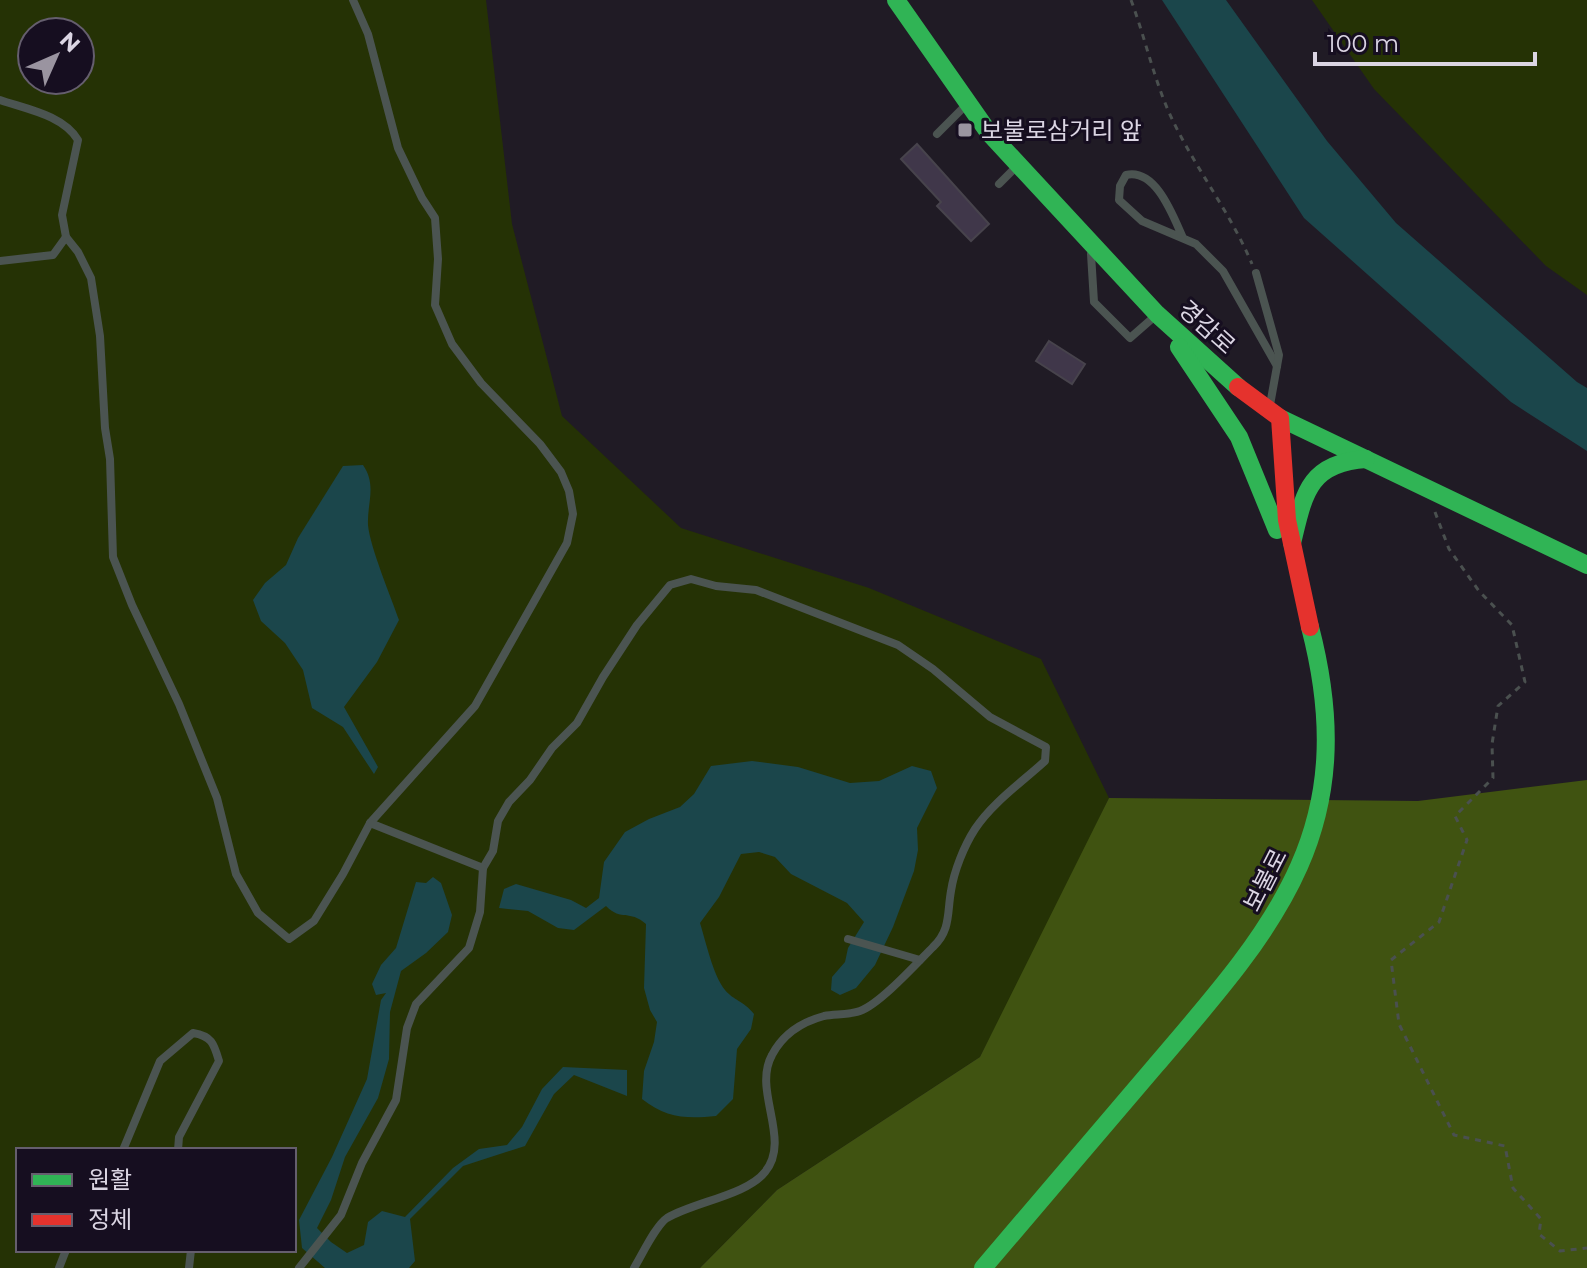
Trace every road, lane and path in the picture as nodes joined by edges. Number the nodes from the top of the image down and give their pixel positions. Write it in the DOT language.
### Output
graph roads {
  1 [pos="353,0"];
  2 [pos="896,0"];
  3 [pos="1131,0"];
  4 [pos="0,100"];
  5 [pos="968,103"];
  6 [pos="937,134"];
  7 [pos="1018,165"];
  8 [pos="999,184"];
  9 [pos="66,237"];
  10 [pos="1183,238"];
  11 [pos="1089,242"];
  12 [pos="0,261"];
  13 [pos="1256,273"];
  14 [pos="1157,314"];
  15 [pos="1277,366"];
  16 [pos="1275,414"];
  17 [pos="1366,459"];
  18 [pos="1426,490"];
  19 [pos="1291,548"];
  20 [pos="1587,565"];
  21 [pos="1298,579"];
  22 [pos="370,823"];
  23 [pos="483,868"];
  24 [pos="848,939"];
  25 [pos="920,960"];
  26 [pos="124,1148"];
  27 [pos="178,1148"];
  28 [pos="1587,1248"];
  29 [pos="299,1268"];
  30 [pos="634,1268"];
  31 [pos="983,1268"];
  1 -- 22 [label="lane"];
  2 -- 5 [label="main road, 경감로"];
  3 -- 13 [label="path"];
  4 -- 9 [label="lane"];
  5 -- 6 [label="lane"];
  5 -- 7 [label="main road, 경감로"];
  7 -- 8 [label="lane"];
  7 -- 11 [label="main road, 경감로"];
  9 -- 12 [label="lane"];
  9 -- 22 [label="lane"];
  10 -- 10 [label="lane"];
  10 -- 15 [label="lane"];
  11 -- 14 [label="main road, 경감로"];
  11 -- 14 [label="lane"];
  13 -- 15 [label="lane"];
  14 -- 16 [label="main road, 경감로"];
  14 -- 21 [label="main road"];
  15 -- 16 [label="lane"];
  16 -- 17 [label="main road, 경감로"];
  16 -- 19 [label="main road, 보불로"];
  17 -- 18 [label="main road, 경감로"];
  17 -- 19 [label="main road"];
  18 -- 20 [label="main road, 경감로"];
  18 -- 28 [label="path"];
  19 -- 21 [label="main road, 보불로"];
  21 -- 31 [label="main road, 보불로"];
  22 -- 23 [label="lane"];
  23 -- 25 [label="lane"];
  23 -- 29 [label="lane"];
  24 -- 25 [label="lane"];
  25 -- 30 [label="lane"];
  26 -- 27 [label="lane"];
}
